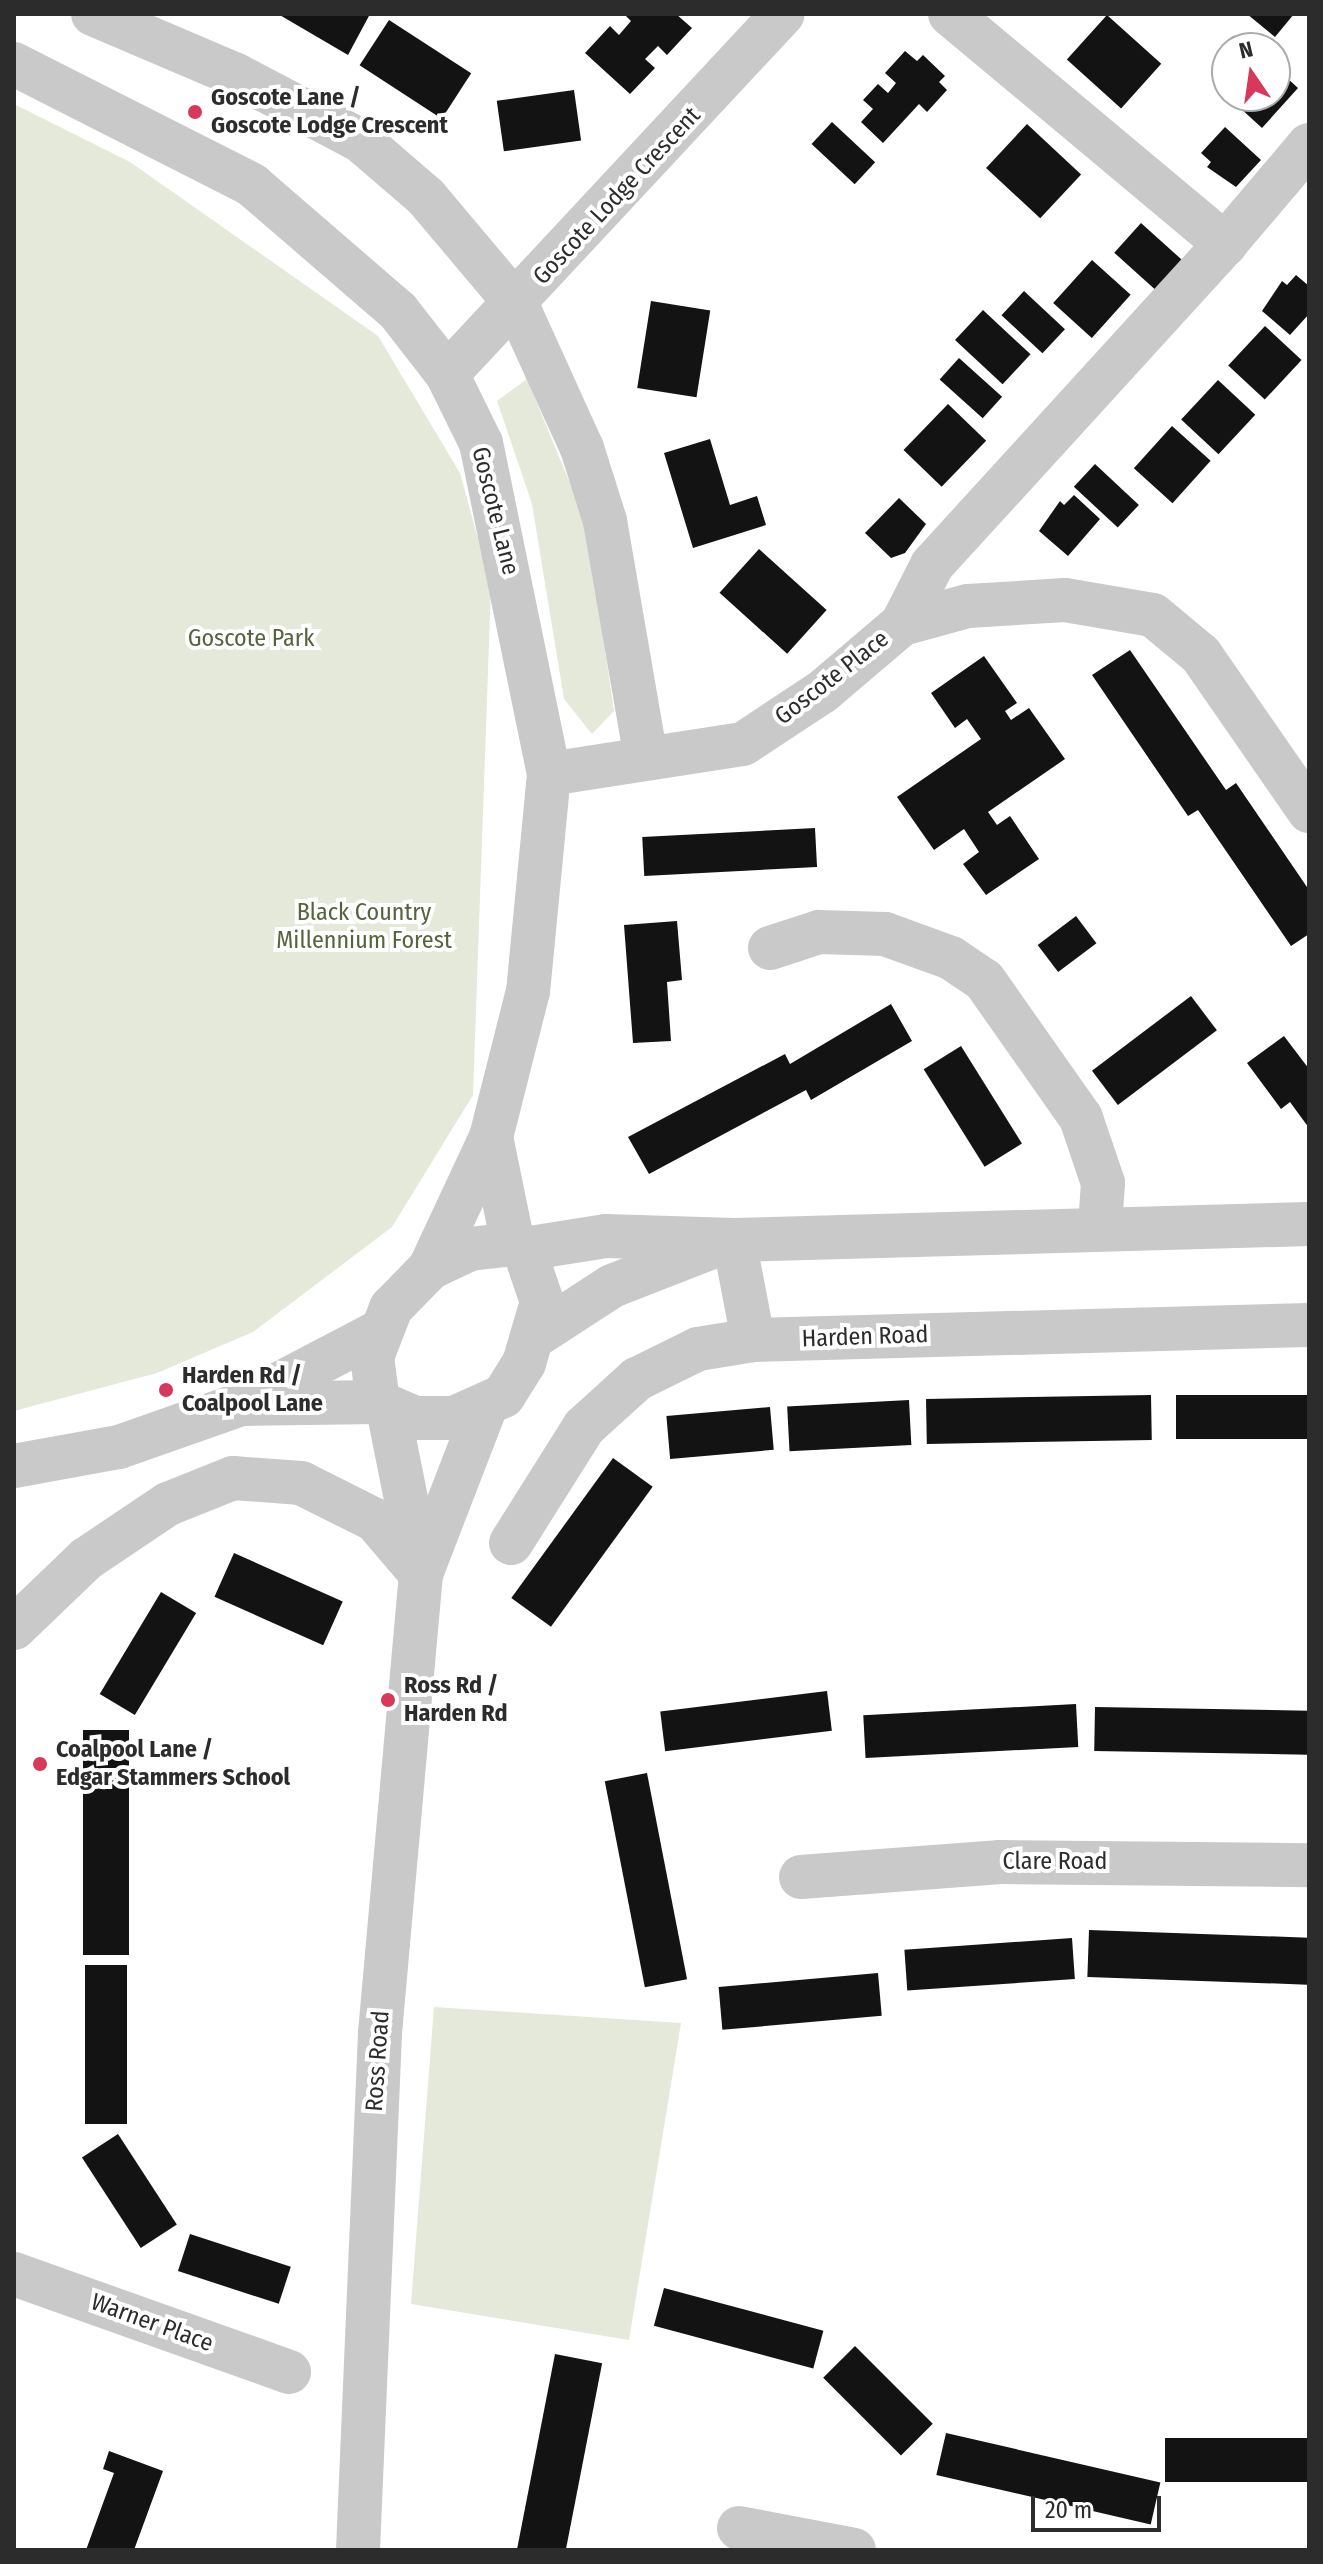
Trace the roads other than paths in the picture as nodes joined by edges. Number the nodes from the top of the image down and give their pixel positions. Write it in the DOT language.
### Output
graph roads {
  1 [pos="93,14"];
  2 [pos="783,14"];
  3 [pos="950,14"];
  4 [pos="14,64"];
  5 [pos="1309,145"];
  6 [pos="1225,244"];
  7 [pos="517,305"];
  8 [pos="447,374"];
  9 [pos="902,624"];
  10 [pos="646,758"];
  11 [pos="549,774"];
  12 [pos="1309,811"];
  13 [pos="770,948"];
  14 [pos="491,1137"];
  15 [pos="1309,1224"];
  16 [pos="1100,1226"];
  17 [pos="734,1240"];
  18 [pos="519,1247"];
  19 [pos="430,1268"];
  20 [pos="1309,1325"];
  21 [pos="376,1333"];
  22 [pos="532,1338"];
  23 [pos="753,1340"];
  24 [pos="241,1404"];
  25 [pos="383,1405"];
  26 [pos="484,1411"];
  27 [pos="14,1466"];
  28 [pos="511,1543"];
  29 [pos="421,1574"];
  30 [pos="14,1628"];
  31 [pos="1309,1865"];
  32 [pos="801,1877"];
  33 [pos="14,2274"];
  34 [pos="289,2372"];
  35 [pos="739,2528"];
  36 [pos="358,2550"];
  37 [pos="854,2550"];
  1 -- 7 [label="street"];
  2 -- 7 [label="street, Goscote Lodge Crescent"];
  3 -- 6 [label="street"];
  4 -- 8 [label="street, Goscote Lane"];
  5 -- 6 [label="street"];
  6 -- 9 [label="street"];
  7 -- 8 [label="street, Goscote Lodge Crescent"];
  7 -- 10 [label="street"];
  8 -- 11 [label="street, Goscote Lane"];
  9 -- 10 [label="street, Goscote Place"];
  9 -- 12 [label="street, Goscote Place"];
  10 -- 11 [label="street, Goscote Place"];
  11 -- 14 [label="street, Goscote Lane"];
  13 -- 16 [label="street"];
  14 -- 18 [label="street, Goscote Lane"];
  14 -- 19 [label="street, Goscote Lane"];
  15 -- 16 [label="street"];
  16 -- 17 [label="street"];
  17 -- 18 [label="street"];
  17 -- 22 [label="street"];
  17 -- 23 [label="street"];
  18 -- 19 [label="street"];
  18 -- 22 [label="street"];
  19 -- 21 [label="street"];
  20 -- 23 [label="street, Harden Road"];
  21 -- 24 [label="street"];
  21 -- 25 [label="street"];
  22 -- 26 [label="street"];
  23 -- 28 [label="street, Harden Road"];
  24 -- 25 [label="street"];
  24 -- 27 [label="street"];
  25 -- 26 [label="street"];
  25 -- 29 [label="street, Ross Road"];
  26 -- 29 [label="street, Ross Road"];
  29 -- 30 [label="street"];
  29 -- 36 [label="street, Ross Road"];
  31 -- 32 [label="street, Clare Road"];
  33 -- 34 [label="street, Warner Place"];
  35 -- 37 [label="street"];
}
